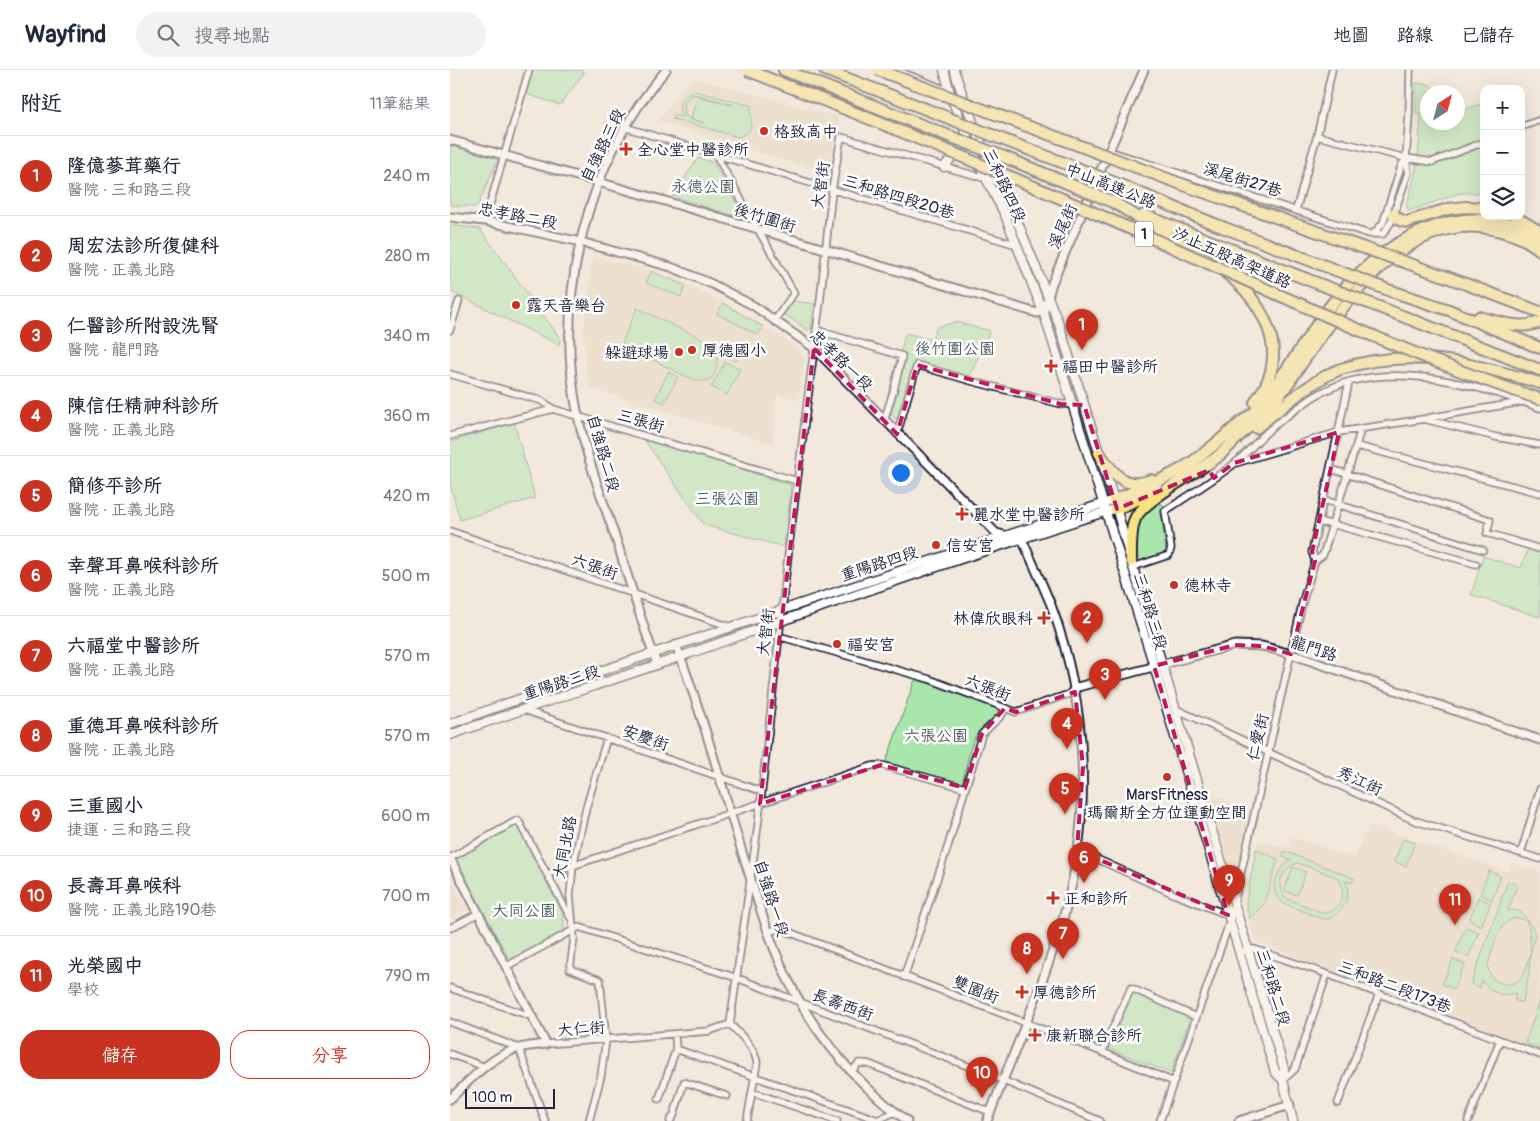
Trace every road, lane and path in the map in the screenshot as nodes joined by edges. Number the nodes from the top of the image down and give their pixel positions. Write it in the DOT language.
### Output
graph roads {
  1 [pos="666,70"];
  2 [pos="747,70"];
  3 [pos="784,70"];
  4 [pos="825,70"];
  5 [pos="878,70"];
  6 [pos="896,70"];
  7 [pos="944,70"];
  8 [pos="954,70"];
  9 [pos="1144,70"];
  10 [pos="1332,70"];
  11 [pos="1410,70"];
  12 [pos="527,71"];
  13 [pos="949,91"];
  14 [pos="1539,122"];
  15 [pos="1525,126"];
  16 [pos="624,127"];
  17 [pos="1317,136"];
  18 [pos="968,137"];
  19 [pos="450,140"];
  20 [pos="1480,144"];
  21 [pos="1109,151"];
  22 [pos="504,155"];
  23 [pos="716,155"];
  24 [pos="1406,158"];
  25 [pos="944,167"];
  26 [pos="988,179"];
  27 [pos="598,182"];
  28 [pos="1001,183"];
  29 [pos="832,190"];
  30 [pos="1113,202"];
  31 [pos="1480,208"];
  32 [pos="1296,210"];
  33 [pos="1394,213"];
  34 [pos="450,217"];
  35 [pos="1520,220"];
  36 [pos="485,221"];
  37 [pos="758,228"];
  38 [pos="1540,232"];
  39 [pos="1369,234"];
  40 [pos="1540,238"];
  41 [pos="581,242"];
  42 [pos="1017,245"];
  43 [pos="826,249"];
  44 [pos="1540,250"];
  45 [pos="1048,295"];
  46 [pos="459,301"];
  47 [pos="1448,310"];
  48 [pos="1042,311"];
  49 [pos="1540,312"];
  50 [pos="775,320"];
  51 [pos="1540,322"];
  52 [pos="450,330"];
  53 [pos="816,330"];
  54 [pos="814,348"];
  55 [pos="1540,348"];
  56 [pos="1540,370"];
  57 [pos="450,374"];
  58 [pos="1350,382"];
  59 [pos="1540,383"];
  60 [pos="1540,399"];
  61 [pos="1524,402"];
  62 [pos="1074,405"];
  63 [pos="1084,405"];
  64 [pos="1540,408"];
  65 [pos="553,409"];
  66 [pos="578,416"];
  67 [pos="1424,419"];
  68 [pos="884,421"];
  69 [pos="1242,421"];
  70 [pos="1362,429"];
  71 [pos="1339,432"];
  72 [pos="897,434"];
  73 [pos="450,436"];
  74 [pos="1540,445"];
  75 [pos="1357,446"];
  76 [pos="1099,453"];
  77 [pos="1217,457"];
  78 [pos="1234,463"];
  79 [pos="1182,468"];
  80 [pos="1331,469"];
  81 [pos="1348,475"];
  82 [pos="797,481"];
  83 [pos="1172,486"];
  84 [pos="1540,493"];
  85 [pos="1324,500"];
  86 [pos="1103,503"];
  87 [pos="1338,505"];
  88 [pos="1112,507"];
  89 [pos="1319,522"];
  90 [pos="1332,524"];
  91 [pos="450,530"];
  92 [pos="1004,536"];
  93 [pos="1022,539"];
  94 [pos="1540,549"];
  95 [pos="1483,550"];
  96 [pos="1315,561"];
  97 [pos="1132,564"];
  98 [pos="1476,564"];
  99 [pos="634,594"];
  100 [pos="782,609"];
  101 [pos="780,620"];
  102 [pos="731,627"];
  103 [pos="778,636"];
  104 [pos="676,645"];
  105 [pos="653,653"];
  106 [pos="1291,654"];
  107 [pos="680,656"];
  108 [pos="657,664"];
  109 [pos="1162,664"];
  110 [pos="1154,666"];
  111 [pos="1074,688"];
  112 [pos="1005,708"];
  113 [pos="522,709"];
  114 [pos="1176,709"];
  115 [pos="450,724"];
  116 [pos="450,735"];
  117 [pos="607,738"];
  118 [pos="1540,740"];
  119 [pos="1268,753"];
  120 [pos="719,776"];
  121 [pos="965,788"];
  122 [pos="1540,789"];
  123 [pos="761,791"];
  124 [pos="760,804"];
  125 [pos="731,814"];
  126 [pos="1077,850"];
  127 [pos="1521,853"];
  128 [pos="450,858"];
  129 [pos="1540,859"];
  130 [pos="573,866"];
  131 [pos="548,874"];
  132 [pos="751,878"];
  133 [pos="1233,902"];
  134 [pos="480,913"];
  135 [pos="1229,918"];
  136 [pos="572,921"];
  137 [pos="450,928"];
  138 [pos="574,930"];
  139 [pos="768,931"];
  140 [pos="1248,950"];
  141 [pos="1240,952"];
  142 [pos="507,966"];
  143 [pos="1327,974"];
  144 [pos="904,977"];
  145 [pos="737,978"];
  146 [pos="450,988"];
  147 [pos="1379,994"];
  148 [pos="801,1004"];
  149 [pos="1196,1017"];
  150 [pos="532,1018"];
  151 [pos="450,1022"];
  152 [pos="1025,1022"];
  153 [pos="730,1024"];
  154 [pos="675,1034"];
  155 [pos="606,1040"];
  156 [pos="1500,1040"];
  157 [pos="546,1044"];
  158 [pos="519,1048"];
  159 [pos="676,1049"];
  160 [pos="1102,1052"];
  161 [pos="450,1054"];
  162 [pos="1540,1055"];
  163 [pos="485,1067"];
  164 [pos="851,1072"];
  165 [pos="754,1076"];
  166 [pos="1002,1080"];
  167 [pos="1284,1080"];
  168 [pos="1174,1082"];
  169 [pos="454,1091"];
  170 [pos="752,1092"];
  171 [pos="727,1096"];
  172 [pos="450,1099"];
  173 [pos="659,1099"];
  174 [pos="1338,1103"];
  175 [pos="1290,1105"];
  176 [pos="895,1112"];
  177 [pos="990,1112"];
  178 [pos="877,1120"];
  179 [pos="545,1121"];
  180 [pos="589,1121"];
  181 [pos="670,1121"];
  182 [pos="747,1121"];
  183 [pos="837,1121"];
  184 [pos="907,1121"];
  185 [pos="987,1121"];
  186 [pos="1100,1121"];
  187 [pos="1160,1121"];
  188 [pos="1239,1121"];
  189 [pos="1293,1121"];
  190 [pos="1468,1121"];
  1 -- 16 [label="street, 自強路三段"];
  2 -- 60 [label="highway, 汐止五股高架道路 / 1, bridge"];
  3 -- 30 [label="highway, 中山高速公路 / 1, bridge"];
  4 -- 47 [label="highway, 中山高速公路 / 1, bridge"];
  5 -- 49 [label="highway, bridge"];
  6 -- 13 [label="street"];
  7 -- 13 [label="main road, 三和路四段"];
  8 -- 28 [label="main road, 三和路四段"];
  9 -- 21 [label="street, 溪尾街"];
  10 -- 17 [label="street"];
  11 -- 24 [label="street"];
  12 -- 22 [label="street"];
  13 -- 18 [label="main road, 三和路四段"];
  14 -- 15 [label="street"];
  16 -- 23 [label="street, 三和路四段20巷"];
  16 -- 27 [label="street, 自強路三段"];
  17 -- 24 [label="street"];
  17 -- 32 [label="street"];
  18 -- 25 [label="main road"];
  18 -- 26 [label="main road, 三和路四段"];
  19 -- 22 [label="street, 後竹圍街"];
  20 -- 24 [label="street"];
  21 -- 32 [label="street, 溪尾街27巷"];
  21 -- 45 [label="street, 溪尾街"];
  22 -- 27 [label="street, 後竹圍街"];
  22 -- 36 [label="street"];
  23 -- 29 [label="street, 三和路四段20巷"];
  23 -- 37 [label="street"];
  24 -- 33 [label="street"];
  24 -- 39 [label="street"];
  25 -- 26 [label="street"];
  25 -- 29 [label="street, 大智街"];
  26 -- 28 [label="street"];
  26 -- 42 [label="main road, 三和路四段"];
  27 -- 37 [label="street, 後竹圍街"];
  27 -- 41 [label="street, 自強路三段"];
  28 -- 45 [label="main road, 三和路四段"];
  29 -- 42 [label="street, 三和路四段20巷"];
  29 -- 43 [label="street, 大智街"];
  30 -- 56 [label="highway, 中山高速公路 / 1, bridge"];
  30 -- 69 [label="highway"];
  31 -- 33 [label="highway"];
  32 -- 39 [label="street, 溪尾街27巷"];
  33 -- 39 [label="street"];
  34 -- 36 [label="street, 忠孝路二段"];
  35 -- 38 [label="highway"];
  36 -- 41 [label="street, 忠孝路二段"];
  37 -- 43 [label="street, 後竹圍街"];
  37 -- 50 [label="street"];
  40 -- 69 [label="highway"];
  41 -- 50 [label="street, 忠孝路一段"];
  41 -- 66 [label="street, 自強路二段"];
  42 -- 48 [label="main road, 三和路四段"];
  43 -- 48 [label="street, 後竹圍街"];
  43 -- 53 [label="street, 大智街"];
  44 -- 77 [label="highway"];
  45 -- 48 [label="street, 溪尾街"];
  45 -- 63 [label="main road, 三和路三段"];
  46 -- 52 [label="street"];
  47 -- 51 [label="highway"];
  47 -- 55 [label="highway, 中山高速公路 / 1"];
  48 -- 62 [label="main road"];
  50 -- 54 [label="street, 忠孝路一段"];
  53 -- 54 [label="street, 大智街"];
  53 -- 68 [label="street"];
  54 -- 68 [label="street, 忠孝路一段"];
  54 -- 82 [label="street, 大智街"];
  57 -- 65 [label="street, 三張街"];
  58 -- 61 [label="street"];
  58 -- 71 [label="street, 仁愛街"];
  58 -- 78 [label="street"];
  59 -- 77 [label="highway"];
  61 -- 64 [label="street"];
  61 -- 67 [label="street"];
  62 -- 63 [label="street"];
  62 -- 72 [label="street"];
  62 -- 86 [label="main road"];
  63 -- 76 [label="main road, 三和路三段"];
  65 -- 66 [label="street, 三張街"];
  65 -- 73 [label="street"];
  66 -- 82 [label="street, 三張街"];
  66 -- 99 [label="street, 自強路二段"];
  67 -- 70 [label="street"];
  67 -- 74 [label="street"];
  68 -- 72 [label="street, 忠孝路一段"];
  69 -- 79 [label="highway"];
  70 -- 71 [label="street"];
  70 -- 75 [label="street, 仁愛街"];
  71 -- 78 [label="street"];
  71 -- 80 [label="street, 仁愛街"];
  72 -- 92 [label="street, 忠孝路一段"];
  75 -- 81 [label="street, 仁愛街"];
  75 -- 84 [label="street"];
  76 -- 79 [label="highway"];
  76 -- 88 [label="main road, 三和路三段"];
  77 -- 83 [label="highway"];
  78 -- 97 [label="street"];
  79 -- 88 [label="highway"];
  80 -- 81 [label="street"];
  80 -- 85 [label="street, 仁愛街"];
  81 -- 87 [label="street, 仁愛街"];
  81 -- 94 [label="street"];
  82 -- 100 [label="street, 大智街"];
  83 -- 88 [label="highway"];
  83 -- 97 [label="highway"];
  85 -- 87 [label="street"];
  85 -- 89 [label="street, 仁愛街"];
  86 -- 88 [label="main road, 重陽路四段"];
  86 -- 92 [label="main road, 重陽路四段"];
  87 -- 90 [label="street, 仁愛街"];
  87 -- 95 [label="street"];
  88 -- 93 [label="main road, 重陽路四段"];
  88 -- 97 [label="main road, 三和路三段"];
  88 -- 110 [label="main road, 三和路三段"];
  89 -- 90 [label="street"];
  89 -- 96 [label="street, 仁愛街"];
  90 -- 96 [label="street, 仁愛街"];
  90 -- 98 [label="street"];
  91 -- 99 [label="street, 六張街"];
  92 -- 93 [label="street, 忠孝路一段"];
  92 -- 100 [label="main road, 重陽路四段"];
  93 -- 101 [label="main road, 重陽路四段"];
  93 -- 111 [label="street"];
  96 -- 106 [label="street, 仁愛街"];
  97 -- 109 [label="main road, 三和路三段"];
  99 -- 102 [label="street, 六張街"];
  99 -- 105 [label="street, 自強路二段"];
  100 -- 101 [label="street, 大智街"];
  100 -- 102 [label="main road, 重陽路四段"];
  101 -- 103 [label="street, 大智街"];
  101 -- 107 [label="main road, 重陽路四段"];
  102 -- 104 [label="main road, 重陽路四段"];
  103 -- 112 [label="street, 六張街"];
  103 -- 123 [label="street, 大智街"];
  104 -- 105 [label="main road, 重陽路四段"];
  104 -- 107 [label="street, 自強路一段"];
  105 -- 108 [label="street, 自強路二段"];
  105 -- 115 [label="main road, 重陽路三段"];
  106 -- 109 [label="street, 龍門路"];
  106 -- 118 [label="street, 龍門路"];
  106 -- 119 [label="street, 仁愛街"];
  107 -- 108 [label="main road, 重陽路三段"];
  107 -- 120 [label="street, 自強路一段"];
  108 -- 113 [label="main road, 重陽路三段"];
  109 -- 110 [label="street, 龍門路"];
  109 -- 114 [label="main road, 三和路三段"];
  110 -- 111 [label="street, 龍門路"];
  110 -- 135 [label="main road, 三和路三段"];
  111 -- 112 [label="street, 六張街"];
  111 -- 126 [label="street"];
  112 -- 121 [label="street"];
  113 -- 116 [label="main road, 重陽路三段"];
  113 -- 117 [label="street, 安慶街"];
  114 -- 119 [label="street, 秀江街"];
  114 -- 133 [label="main road, 三和路三段"];
  117 -- 120 [label="street, 安慶街"];
  117 -- 130 [label="street, 大同北路"];
  119 -- 127 [label="street, 秀江街"];
  119 -- 133 [label="street, 仁愛街"];
  120 -- 123 [label="street, 安慶街"];
  120 -- 125 [label="street, 自強路一段"];
  121 -- 124 [label="street"];
  121 -- 144 [label="street"];
  122 -- 127 [label="street"];
  123 -- 124 [label="street, 大智街"];
  124 -- 125 [label="street"];
  124 -- 132 [label="street, 大智街"];
  125 -- 130 [label="street"];
  125 -- 132 [label="street, 自強路一段"];
  126 -- 135 [label="street"];
  126 -- 152 [label="street"];
  127 -- 129 [label="street, 秀江街"];
  128 -- 131 [label="street"];
  128 -- 134 [label="street"];
  130 -- 131 [label="street"];
  130 -- 136 [label="street, 大同北路"];
  131 -- 136 [label="street"];
  132 -- 139 [label="street, 自強路一段"];
  132 -- 145 [label="street, 大智街"];
  133 -- 135 [label="street, 仁愛街"];
  133 -- 140 [label="main road, 三和路二段"];
  134 -- 137 [label="street"];
  134 -- 142 [label="street"];
  135 -- 141 [label="main road, 三和路二段"];
  135 -- 149 [label="street, 仁愛街"];
  136 -- 138 [label="street, 大同北路"];
  138 -- 142 [label="street"];
  138 -- 145 [label="street, 長壽西街"];
  138 -- 155 [label="street, 大同北路"];
  139 -- 144 [label="street, 雙園街"];
  139 -- 148 [label="street, 自強路一段"];
  140 -- 141 [label="street, 三和路二段173巷"];
  140 -- 143 [label="street, 三和路二段173巷"];
  140 -- 167 [label="main road, 三和路二段"];
  141 -- 167 [label="main road, 三和路二段"];
  142 -- 150 [label="street"];
  143 -- 147 [label="street, 三和路二段173巷"];
  143 -- 167 [label="street"];
  144 -- 152 [label="street, 雙園街"];
  145 -- 148 [label="street, 長壽西街"];
  145 -- 153 [label="street, 大智街"];
  146 -- 150 [label="street"];
  147 -- 156 [label="street, 三和路二段173巷"];
  147 -- 174 [label="street"];
  148 -- 164 [label="street, 自強路一段"];
  148 -- 166 [label="street, 長壽西街"];
  149 -- 160 [label="street"];
  149 -- 168 [label="street, 仁愛街"];
  150 -- 157 [label="street"];
  151 -- 158 [label="street"];
  152 -- 160 [label="street, 雙園街"];
  152 -- 166 [label="street"];
  153 -- 154 [label="street, 大仁街"];
  153 -- 165 [label="street"];
  154 -- 155 [label="street, 大仁街"];
  154 -- 159 [label="street"];
  155 -- 157 [label="street, 大仁街"];
  155 -- 180 [label="street, 大同北路"];
  156 -- 162 [label="street, 三和路二段173巷"];
  156 -- 190 [label="street"];
  157 -- 158 [label="street, 大仁街"];
  158 -- 163 [label="street, 大仁街"];
  158 -- 179 [label="street"];
  159 -- 165 [label="street"];
  159 -- 173 [label="street"];
  160 -- 168 [label="street, 雙園街"];
  161 -- 163 [label="street"];
  163 -- 169 [label="street, 大仁街"];
  164 -- 176 [label="street, 自強路一段"];
  164 -- 177 [label="street"];
  165 -- 170 [label="street"];
  165 -- 178 [label="street"];
  166 -- 177 [label="street"];
  166 -- 186 [label="street, 長壽西街"];
  167 -- 175 [label="main road, 三和路二段"];
  168 -- 187 [label="street, 仁愛街"];
  169 -- 172 [label="street, 大仁街"];
  170 -- 182 [label="street"];
  170 -- 183 [label="street"];
  171 -- 181 [label="street"];
  175 -- 188 [label="street"];
  175 -- 189 [label="main road, 三和路二段"];
  176 -- 178 [label="street"];
  176 -- 184 [label="street, 自強路一段"];
  177 -- 185 [label="street"];
}
